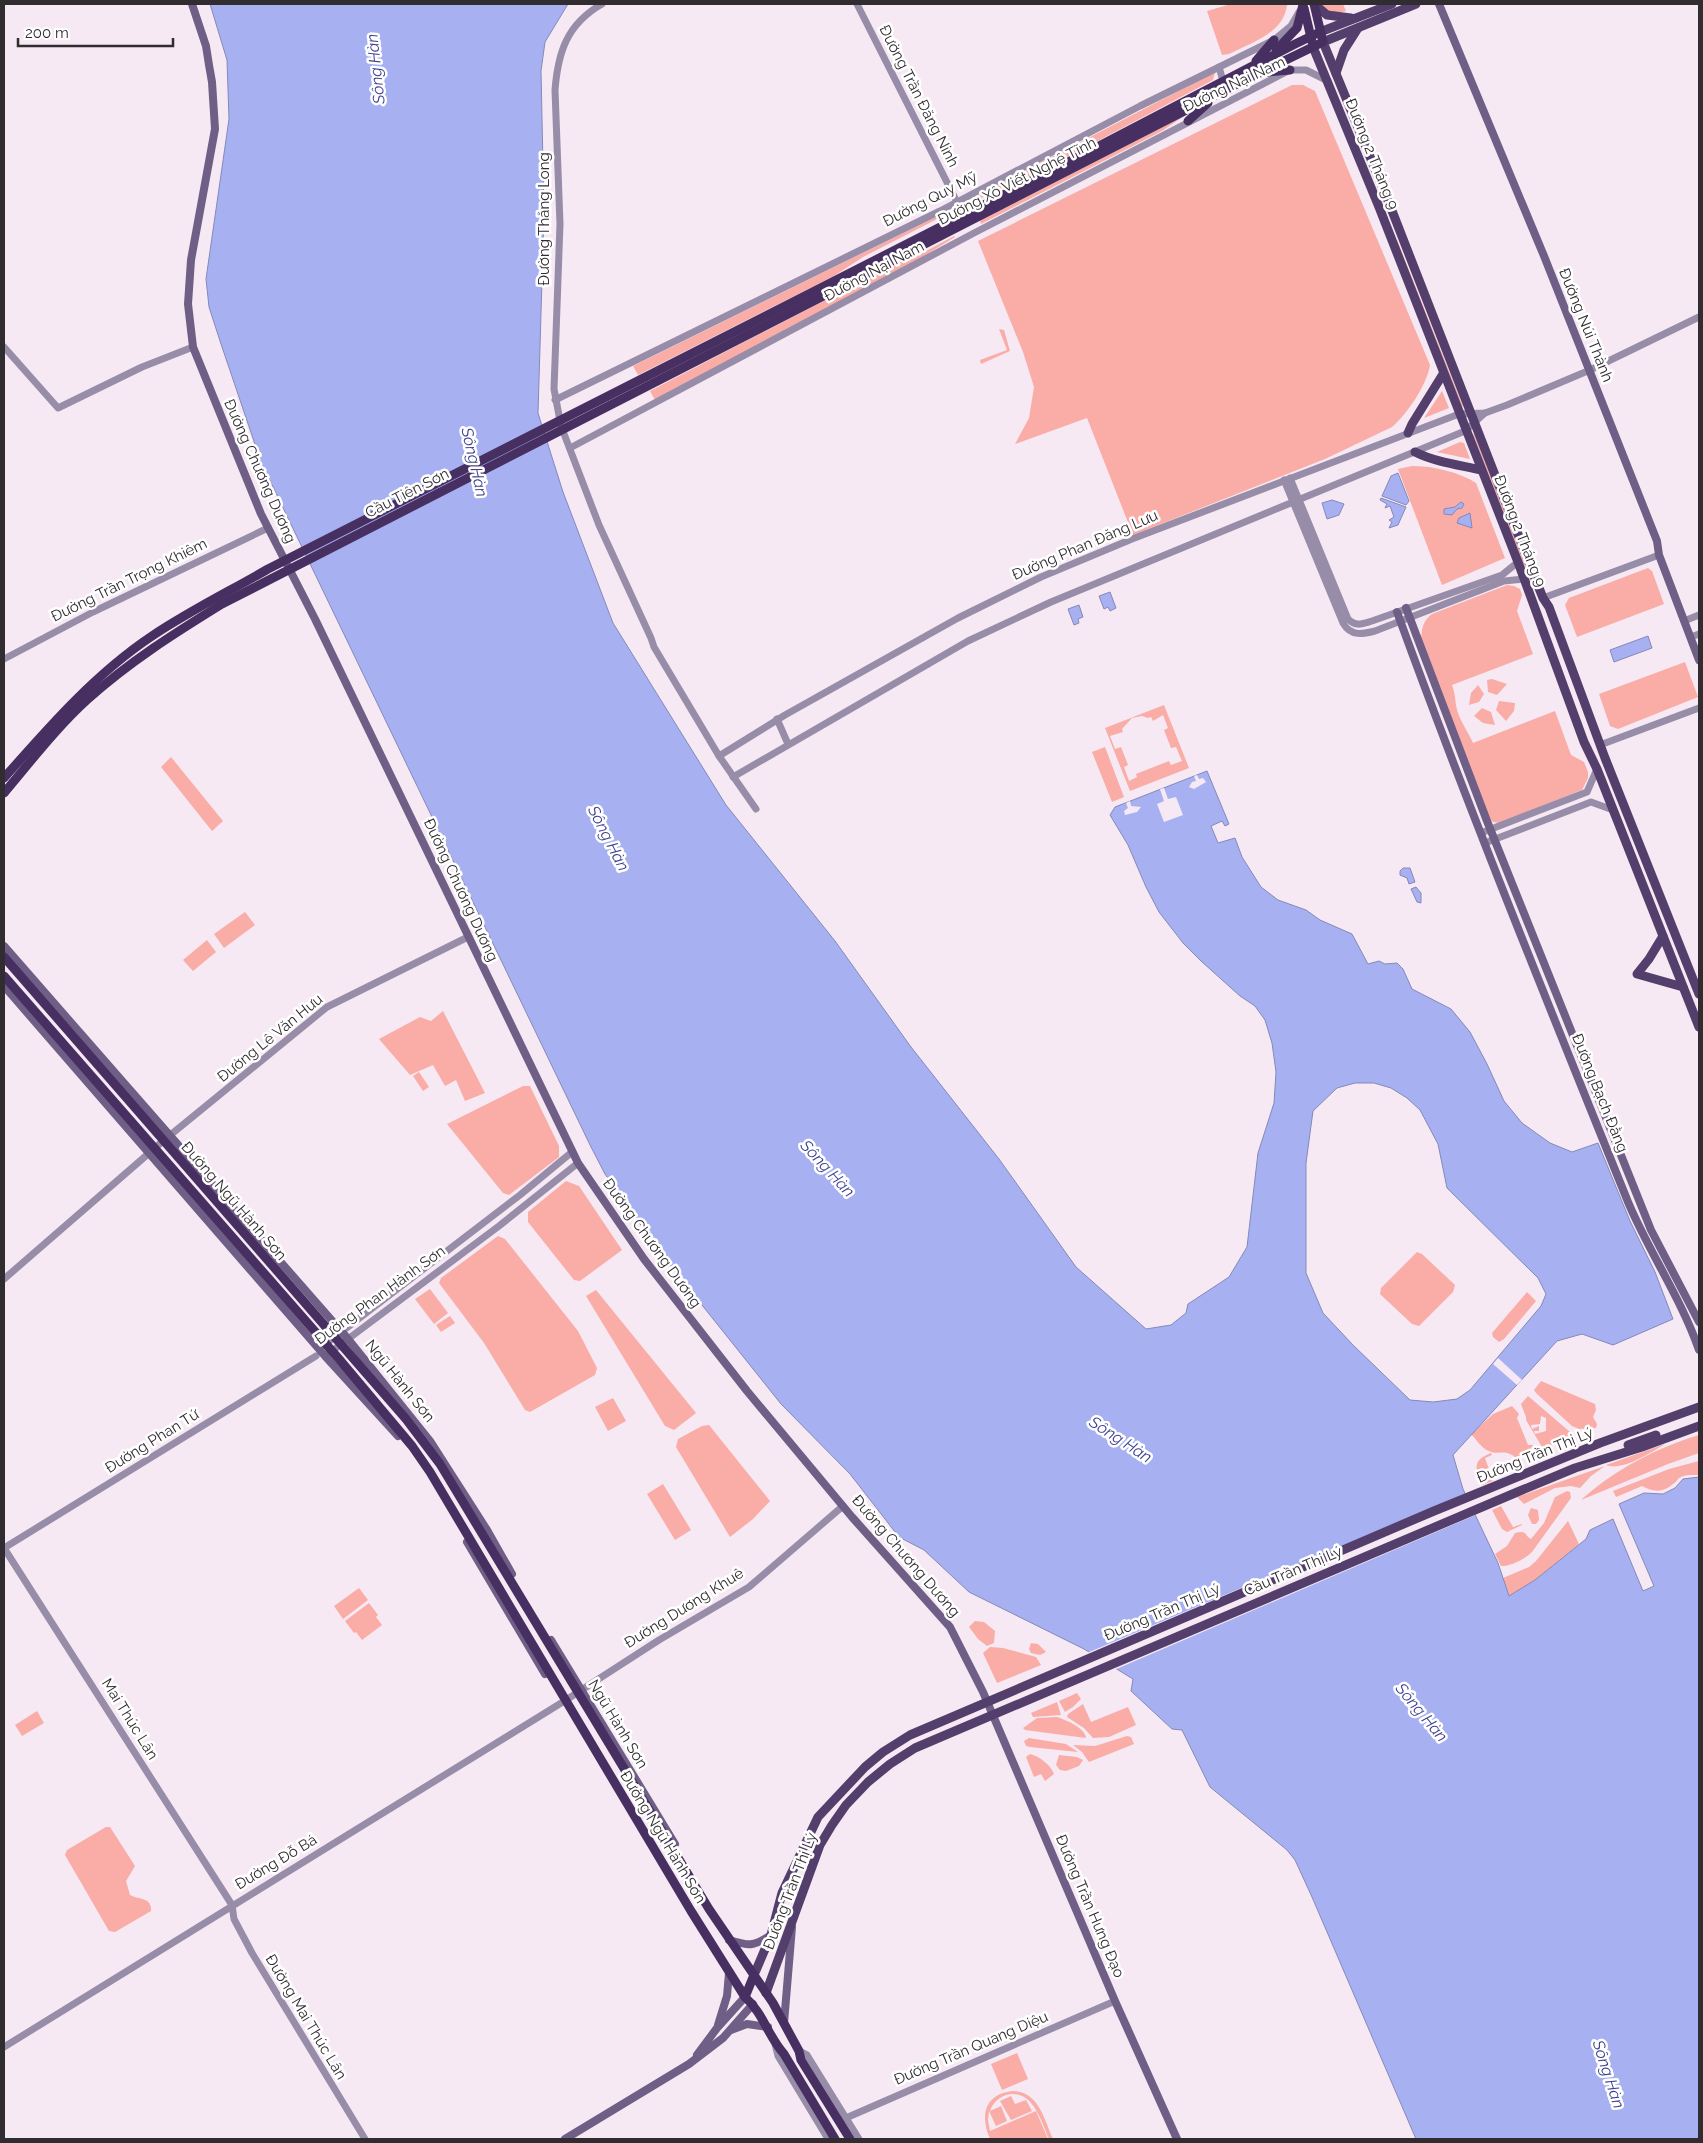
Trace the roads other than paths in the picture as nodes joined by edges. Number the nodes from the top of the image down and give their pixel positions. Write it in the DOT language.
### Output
graph roads {
  1 [pos="192,4"];
  2 [pos="602,4"];
  3 [pos="857,4"];
  4 [pos="1303,4"];
  5 [pos="1314,4"];
  6 [pos="1392,4"];
  7 [pos="1416,4"];
  8 [pos="1439,4"];
  9 [pos="1354,18"];
  10 [pos="1358,28"];
  11 [pos="1320,32"];
  12 [pos="1310,37"];
  13 [pos="1274,40"];
  14 [pos="1323,42"];
  15 [pos="1313,47"];
  16 [pos="1268,58"];
  17 [pos="1253,65"];
  18 [pos="1219,67"];
  19 [pos="1290,70"];
  20 [pos="1260,73"];
  21 [pos="1336,73"];
  22 [pos="1223,81"];
  23 [pos="1328,82"];
  24 [pos="1215,96"];
  25 [pos="1188,121"];
  26 [pos="957,201"];
  27 [pos="965,218"];
  28 [pos="974,233"];
  29 [pos="1699,317"];
  30 [pos="4,347"];
  31 [pos="193,347"];
  32 [pos="1590,370"];
  33 [pos="1443,374"];
  34 [pos="632,389"];
  35 [pos="555,400"];
  36 [pos="1485,413"];
  37 [pos="1459,414"];
  38 [pos="1472,414"];
  39 [pos="1475,423"];
  40 [pos="1465,431"];
  41 [pos="1408,433"];
  42 [pos="570,448"];
  43 [pos="1415,452"];
  44 [pos="1482,470"];
  45 [pos="1287,479"];
  46 [pos="1296,501"];
  47 [pos="268,528"];
  48 [pos="1659,555"];
  49 [pos="1518,562"];
  50 [pos="270,574"];
  51 [pos="1524,579"];
  52 [pos="1543,598"];
  53 [pos="1533,602"];
  54 [pos="1406,608"];
  55 [pos="1397,612"];
  56 [pos="1699,615"];
  57 [pos="1410,618"];
  58 [pos="1684,620"];
  59 [pos="1400,622"];
  60 [pos="1699,634"];
  61 [pos="1691,637"];
  62 [pos="4,659"];
  63 [pos="1699,660"];
  64 [pos="1432,676"];
  65 [pos="1422,680"];
  66 [pos="1699,708"];
  67 [pos="777,719"];
  68 [pos="788,744"];
  69 [pos="1600,745"];
  70 [pos="1588,750"];
  71 [pos="719,756"];
  72 [pos="1465,760"];
  73 [pos="1455,764"];
  74 [pos="1597,769"];
  75 [pos="733,777"];
  76 [pos="4,778"];
  77 [pos="4,793"];
  78 [pos="756,808"];
  79 [pos="1613,810"];
  80 [pos="1530,815"];
  81 [pos="1533,824"];
  82 [pos="1491,830"];
  83 [pos="1481,833"];
  84 [pos="1495,839"];
  85 [pos="1485,843"];
  86 [pos="1514,885"];
  87 [pos="1504,889"];
  88 [pos="1663,936"];
  89 [pos="468,937"];
  90 [pos="1536,941"];
  91 [pos="1526,945"];
  92 [pos="4,946"];
  93 [pos="1684,956"];
  94 [pos="4,957"];
  95 [pos="1672,960"];
  96 [pos="4,976"];
  97 [pos="29,981"];
  98 [pos="4,986"];
  99 [pos="1683,986"];
  100 [pos="1699,994"];
  101 [pos="1560,1003"];
  102 [pos="1552,1010"];
  103 [pos="1699,1027"];
  104 [pos="1585,1066"];
  105 [pos="1575,1070"];
  106 [pos="1610,1128"];
  107 [pos="1600,1132"];
  108 [pos="167,1138"];
  109 [pos="180,1146"];
  110 [pos="152,1151"];
  111 [pos="572,1152"];
  112 [pos="578,1163"];
  113 [pos="1651,1230"];
  114 [pos="1642,1235"];
  115 [pos="4,1279"];
  116 [pos="278,1300"];
  117 [pos="1699,1324"];
  118 [pos="1690,1328"];
  119 [pos="341,1338"];
  120 [pos="1699,1350"];
  121 [pos="323,1351"];
  122 [pos="1699,1407"];
  123 [pos="1699,1413"];
  124 [pos="1699,1420"];
  125 [pos="1699,1426"];
  126 [pos="1569,1457"];
  127 [pos="440,1464"];
  128 [pos="1575,1468"];
  129 [pos="1515,1493"];
  130 [pos="843,1506"];
  131 [pos="492,1545"];
  132 [pos="4,1548"];
  133 [pos="476,1554"];
  134 [pos="978,1682"];
  135 [pos="559,1690"];
  136 [pos="580,1691"];
  137 [pos="564,1701"];
  138 [pos="972,1723"];
  139 [pos="232,1905"];
  140 [pos="709,1910"];
  141 [pos="794,1913"];
  142 [pos="771,1935"];
  143 [pos="729,1940"];
  144 [pos="729,1973"];
  145 [pos="754,1975"];
  146 [pos="766,1993"];
  147 [pos="745,1997"];
  148 [pos="1115,2001"];
  149 [pos="753,2004"];
  150 [pos="784,2022"];
  151 [pos="768,2027"];
  152 [pos="717,2028"];
  153 [pos="729,2031"];
  154 [pos="775,2044"];
  155 [pos="4,2047"];
  156 [pos="690,2064"];
  157 [pos="842,2119"];
  158 [pos="365,2139"];
  159 [pos="565,2139"];
  160 [pos="828,2139"];
  161 [pos="835,2139"];
  162 [pos="850,2139"];
  163 [pos="859,2139"];
  164 [pos="1177,2139"];
  1 -- 31 [label="main road, Đường Chương Dương"];
  2 -- 35 [label="street, Đường Thăng Long"];
  3 -- 26 [label="street, Đường Trần Đăng Ninh"];
  4 -- 12 [label="highway"];
  4 -- 13 [label="street, Đường Quy Mỹ"];
  4 -- 16 [label="highway"];
  5 -- 9 [label="main road"];
  5 -- 11 [label="highway"];
  6 -- 9 [label="main road, Đường Xô Viết Nghệ Tĩnh"];
  7 -- 10 [label="main road, Đường Xô Viết Nghệ Tĩnh"];
  8 -- 32 [label="main road, Đường Núi Thành"];
  9 -- 11 [label="main road, Đường Xô Viết Nghệ Tĩnh"];
  10 -- 14 [label="main road, Đường Xô Viết Nghệ Tĩnh"];
  10 -- 21 [label="main road"];
  11 -- 12 [label="highway, Đường Xô Viết Nghệ Tĩnh"];
  11 -- 14 [label="highway"];
  12 -- 15 [label="highway"];
  12 -- 16 [label="highway, Đường Xô Viết Nghệ Tĩnh"];
  13 -- 17 [label="highway"];
  13 -- 18 [label="street, Đường Quy Mỹ"];
  14 -- 15 [label="highway, Đường Xô Viết Nghệ Tĩnh"];
  14 -- 21 [label="main road, Đường 2 Tháng 9"];
  15 -- 20 [label="highway, Đường Xô Viết Nghệ Tĩnh"];
  15 -- 23 [label="main road, Đường 2 Tháng 9"];
  16 -- 17 [label="highway, Đường Xô Viết Nghệ Tĩnh"];
  17 -- 22 [label="highway, Đường Xô Viết Nghệ Tĩnh"];
  18 -- 22 [label="street"];
  18 -- 26 [label="street, Đường Quy Mỹ"];
  19 -- 20 [label="highway"];
  19 -- 23 [label="street, Đường Nại Nam"];
  19 -- 25 [label="street, Đường Nại Nam"];
  20 -- 24 [label="highway, Đường Xô Viết Nghệ Tĩnh"];
  21 -- 38 [label="main road, Đường 2 Tháng 9"];
  22 -- 27 [label="highway, Đường Xô Viết Nghệ Tĩnh"];
  23 -- 33 [label="main road, Đường 2 Tháng 9"];
  24 -- 25 [label="highway"];
  24 -- 27 [label="highway, Đường Xô Viết Nghệ Tĩnh"];
  25 -- 28 [label="street, Đường Nại Nam"];
  26 -- 27 [label="street, Đường Trần Đăng Ninh"];
  26 -- 35 [label="street, Đường Quy Mỹ"];
  27 -- 28 [label="street, Đường Trần Đăng Ninh"];
  27 -- 34 [label="highway, Đường Xô Viết Nghệ Tĩnh"];
  28 -- 42 [label="street, Đường Nại Nam"];
  29 -- 32 [label="street, Đường Phan Đăng Lưu"];
  30 -- 31 [label="street"];
  31 -- 47 [label="main road, Đường Chương Dương"];
  32 -- 36 [label="street, Đường Phan Đăng Lưu"];
  32 -- 48 [label="main road, Đường Núi Thành"];
  33 -- 37 [label="main road, Đường 2 Tháng 9"];
  33 -- 41 [label="main road"];
  34 -- 50 [label="highway, Cầu Tiên Sơn"];
  35 -- 42 [label="street, Đường Thăng Long"];
  36 -- 38 [label="street, Đường Phan Đăng Lưu"];
  36 -- 39 [label="street, Đường Phan Đăng Lưu"];
  37 -- 38 [label="street, Đường Phan Đăng Lưu"];
  37 -- 40 [label="main road, Đường 2 Tháng 9"];
  37 -- 41 [label="street, Đường Phan Đăng Lưu"];
  38 -- 39 [label="main road, Đường 2 Tháng 9"];
  39 -- 40 [label="street, Đường Phan Đăng Lưu"];
  39 -- 52 [label="main road, Đường 2 Tháng 9"];
  40 -- 43 [label="street, Đường Phan Đăng Lưu"];
  40 -- 44 [label="main road, Đường 2 Tháng 9"];
  41 -- 45 [label="street, Đường Phan Đăng Lưu"];
  42 -- 71 [label="street, Đường Thăng Long"];
  43 -- 44 [label="main road"];
  43 -- 46 [label="street, Đường Phan Đăng Lưu"];
  44 -- 49 [label="main road, Đường 2 Tháng 9"];
  45 -- 46 [label="street"];
  45 -- 67 [label="street, Đường Phan Đăng Lưu"];
  46 -- 55 [label="street"];
  46 -- 59 [label="street"];
  46 -- 68 [label="street, Đường Phan Đăng Lưu"];
  47 -- 62 [label="street, Đường Trần Trọng Khiêm"];
  47 -- 89 [label="main road, Đường Chương Dương"];
  48 -- 52 [label="street"];
  48 -- 58 [label="main road, Đường Núi Thành"];
  49 -- 51 [label="main road, Đường 2 Tháng 9"];
  49 -- 54 [label="street"];
  50 -- 76 [label="highway"];
  50 -- 77 [label="highway"];
  51 -- 53 [label="main road, Đường 2 Tháng 9"];
  51 -- 57 [label="street"];
  52 -- 53 [label="main road"];
  52 -- 69 [label="main road, Đường 2 Tháng 9"];
  53 -- 70 [label="main road, Đường 2 Tháng 9"];
  54 -- 55 [label="street"];
  54 -- 57 [label="main road, Đường Bạch Đằng"];
  55 -- 59 [label="main road, Đường Bạch Đằng"];
  56 -- 58 [label="street"];
  57 -- 59 [label="street"];
  57 -- 64 [label="main road, Đường Bạch Đằng"];
  58 -- 61 [label="main road, Đường Núi Thành"];
  59 -- 65 [label="main road, Đường Bạch Đằng"];
  60 -- 61 [label="street"];
  61 -- 63 [label="main road, Đường Núi Thành"];
  64 -- 65 [label="main road"];
  64 -- 72 [label="main road, Đường Bạch Đằng"];
  65 -- 73 [label="main road, Đường Bạch Đằng"];
  66 -- 69 [label="street"];
  67 -- 68 [label="street"];
  67 -- 71 [label="street, Đường Phan Đăng Lưu"];
  68 -- 75 [label="street, Đường Phan Đăng Lưu"];
  69 -- 70 [label="main road"];
  69 -- 93 [label="main road, Đường 2 Tháng 9"];
  70 -- 74 [label="main road, Đường 2 Tháng 9"];
  71 -- 75 [label="street, Đường Thăng Long"];
  72 -- 73 [label="main road"];
  72 -- 82 [label="main road, Đường Bạch Đằng"];
  73 -- 83 [label="main road, Đường Bạch Đằng"];
  74 -- 79 [label="main road, Đường 2 Tháng 9"];
  74 -- 80 [label="street"];
  75 -- 78 [label="street, Đường Thăng Long"];
  79 -- 81 [label="street"];
  79 -- 88 [label="main road, Đường 2 Tháng 9"];
  80 -- 81 [label="street"];
  80 -- 82 [label="street"];
  81 -- 84 [label="street"];
  82 -- 83 [label="street"];
  82 -- 84 [label="main road, Đường Bạch Đằng"];
  83 -- 85 [label="main road, Đường Bạch Đằng"];
  84 -- 85 [label="street"];
  84 -- 86 [label="main road, Đường Bạch Đằng"];
  85 -- 87 [label="main road, Đường Bạch Đằng"];
  86 -- 87 [label="main road"];
  86 -- 90 [label="main road, Đường Bạch Đằng"];
  87 -- 91 [label="main road, Đường Bạch Đằng"];
  88 -- 95 [label="main road, Đường 2 Tháng 9"];
  88 -- 99 [label="main road"];
  89 -- 108 [label="street, Đường Lê Văn Hưu"];
  89 -- 111 [label="main road, Đường Chương Dương"];
  90 -- 91 [label="main road"];
  90 -- 101 [label="main road, Đường Bạch Đằng"];
  91 -- 102 [label="main road, Đường Bạch Đằng"];
  92 -- 97 [label="main road, Đường Ngũ Hành Sơn"];
  93 -- 95 [label="main road"];
  93 -- 100 [label="main road, Đường 2 Tháng 9"];
  94 -- 97 [label="highway, Đường Ngũ Hành Sơn"];
  95 -- 99 [label="main road, Đường 2 Tháng 9"];
  96 -- 110 [label="highway, Đường Ngũ Hành Sơn"];
  97 -- 108 [label="highway, Đường Ngũ Hành Sơn"];
  98 -- 110 [label="main road, Đường Ngũ Hành Sơn"];
  99 -- 103 [label="main road, Đường 2 Tháng 9"];
  101 -- 102 [label="main road"];
  101 -- 104 [label="main road, Đường Bạch Đằng"];
  102 -- 105 [label="main road, Đường Bạch Đằng"];
  104 -- 105 [label="main road"];
  104 -- 106 [label="main road, Đường Bạch Đằng"];
  105 -- 107 [label="main road, Đường Bạch Đằng"];
  106 -- 107 [label="main road"];
  106 -- 113 [label="main road, Đường Bạch Đằng"];
  107 -- 114 [label="main road, Đường Bạch Đằng"];
  108 -- 109 [label="main road, Đường Ngũ Hành Sơn"];
  108 -- 110 [label="street, Đường Lê Văn Hưu"];
  108 -- 119 [label="highway, Đường Ngũ Hành Sơn"];
  109 -- 119 [label="main road, Ngũ Hành Sơn"];
  110 -- 115 [label="street, Đường Lê Văn Hưu"];
  110 -- 116 [label="main road, Đường Ngũ Hành Sơn"];
  110 -- 121 [label="highway, Đường Ngũ Hành Sơn"];
  111 -- 112 [label="main road, Đường Chương Dương"];
  111 -- 119 [label="street, Đường Phan Hành Sơn"];
  112 -- 119 [label="street, Đường Phan Hành Sơn"];
  112 -- 130 [label="main road, Đường Chương Dương"];
  113 -- 114 [label="main road"];
  113 -- 117 [label="main road, Đường Bạch Đằng"];
  114 -- 118 [label="main road, Đường Bạch Đằng"];
  116 -- 121 [label="main road, Ngũ Hành Sơn"];
  117 -- 118 [label="main road"];
  118 -- 120 [label="main road, Đường Bạch Đằng"];
  119 -- 121 [label="street, Đường Phan Hành Sơn"];
  119 -- 127 [label="highway, Đường Ngũ Hành Sơn"];
  119 -- 131 [label="main road, Ngũ Hành Sơn"];
  121 -- 132 [label="street, Đường Phan Tứ"];
  121 -- 133 [label="highway, Ngũ Hành Sơn"];
  122 -- 126 [label="main road, Đường Trần Thị Lý"];
  123 -- 126 [label="main road"];
  124 -- 128 [label="main road"];
  125 -- 128 [label="main road, Đường Trần Thị Lý"];
  126 -- 142 [label="main road, Đường Trần Thị Lý"];
  127 -- 131 [label="highway, Ngũ Hành Sơn"];
  128 -- 129 [label="main road, Đường Trần Thị Lý"];
  129 -- 138 [label="main road, Cầu Trần Thị Lý"];
  130 -- 134 [label="main road, Đường Chương Dương"];
  130 -- 136 [label="street, Đường Dương Khuê"];
  131 -- 136 [label="highway, Ngũ Hành Sơn"];
  132 -- 139 [label="street, Mai Thúc Lân"];
  133 -- 135 [label="highway, Ngũ Hành Sơn"];
  133 -- 137 [label="main road, Ngũ Hành Sơn"];
  134 -- 148 [label="main road, Đường Trần Hưng Đạo"];
  135 -- 137 [label="highway, Đường Ngũ Hành Sơn"];
  136 -- 137 [label="street, Đường Dương Khuê"];
  136 -- 140 [label="highway, Ngũ Hành Sơn"];
  137 -- 139 [label="street, Đường Đỗ Bá"];
  137 -- 144 [label="highway, Đường Ngũ Hành Sơn"];
  138 -- 141 [label="main road, Đường Trần Thị Lý"];
  139 -- 155 [label="street, Đường Đỗ Bá"];
  139 -- 158 [label="street, Đường Mai Thúc Lân"];
  140 -- 143 [label="highway, Đường Ngũ Hành Sơn"];
  141 -- 146 [label="main road, Đường Trần Thị Lý"];
  141 -- 150 [label="main road"];
  142 -- 143 [label="main road"];
  142 -- 145 [label="main road, Đường Trần Thị Lý"];
  143 -- 145 [label="highway, Đường Ngũ Hành Sơn"];
  144 -- 147 [label="highway, Đường Ngũ Hành Sơn"];
  144 -- 152 [label="main road"];
  145 -- 146 [label="highway, Đường Ngũ Hành Sơn"];
  145 -- 147 [label="highway"];
  146 -- 149 [label="highway"];
  146 -- 150 [label="highway, Đường Ngũ Hành Sơn"];
  147 -- 149 [label="highway, Đường Ngũ Hành Sơn"];
  147 -- 152 [label="main road"];
  148 -- 157 [label="street, Đường Trần Quang Diệu"];
  148 -- 164 [label="main road, Đường Trần Hưng Đạo"];
  149 -- 151 [label="highway, Đường Ngũ Hành Sơn"];
  149 -- 153 [label="main road"];
  150 -- 157 [label="highway, Đường Ngũ Hành Sơn"];
  151 -- 153 [label="main road"];
  151 -- 154 [label="highway, Đường Ngũ Hành Sơn"];
  152 -- 156 [label="main road"];
  153 -- 156 [label="main road"];
  154 -- 160 [label="street"];
  154 -- 161 [label="highway, Đường Ngũ Hành Sơn"];
  156 -- 159 [label="main road"];
  157 -- 162 [label="highway, Đường Ngũ Hành Sơn"];
  157 -- 163 [label="street"];
}
